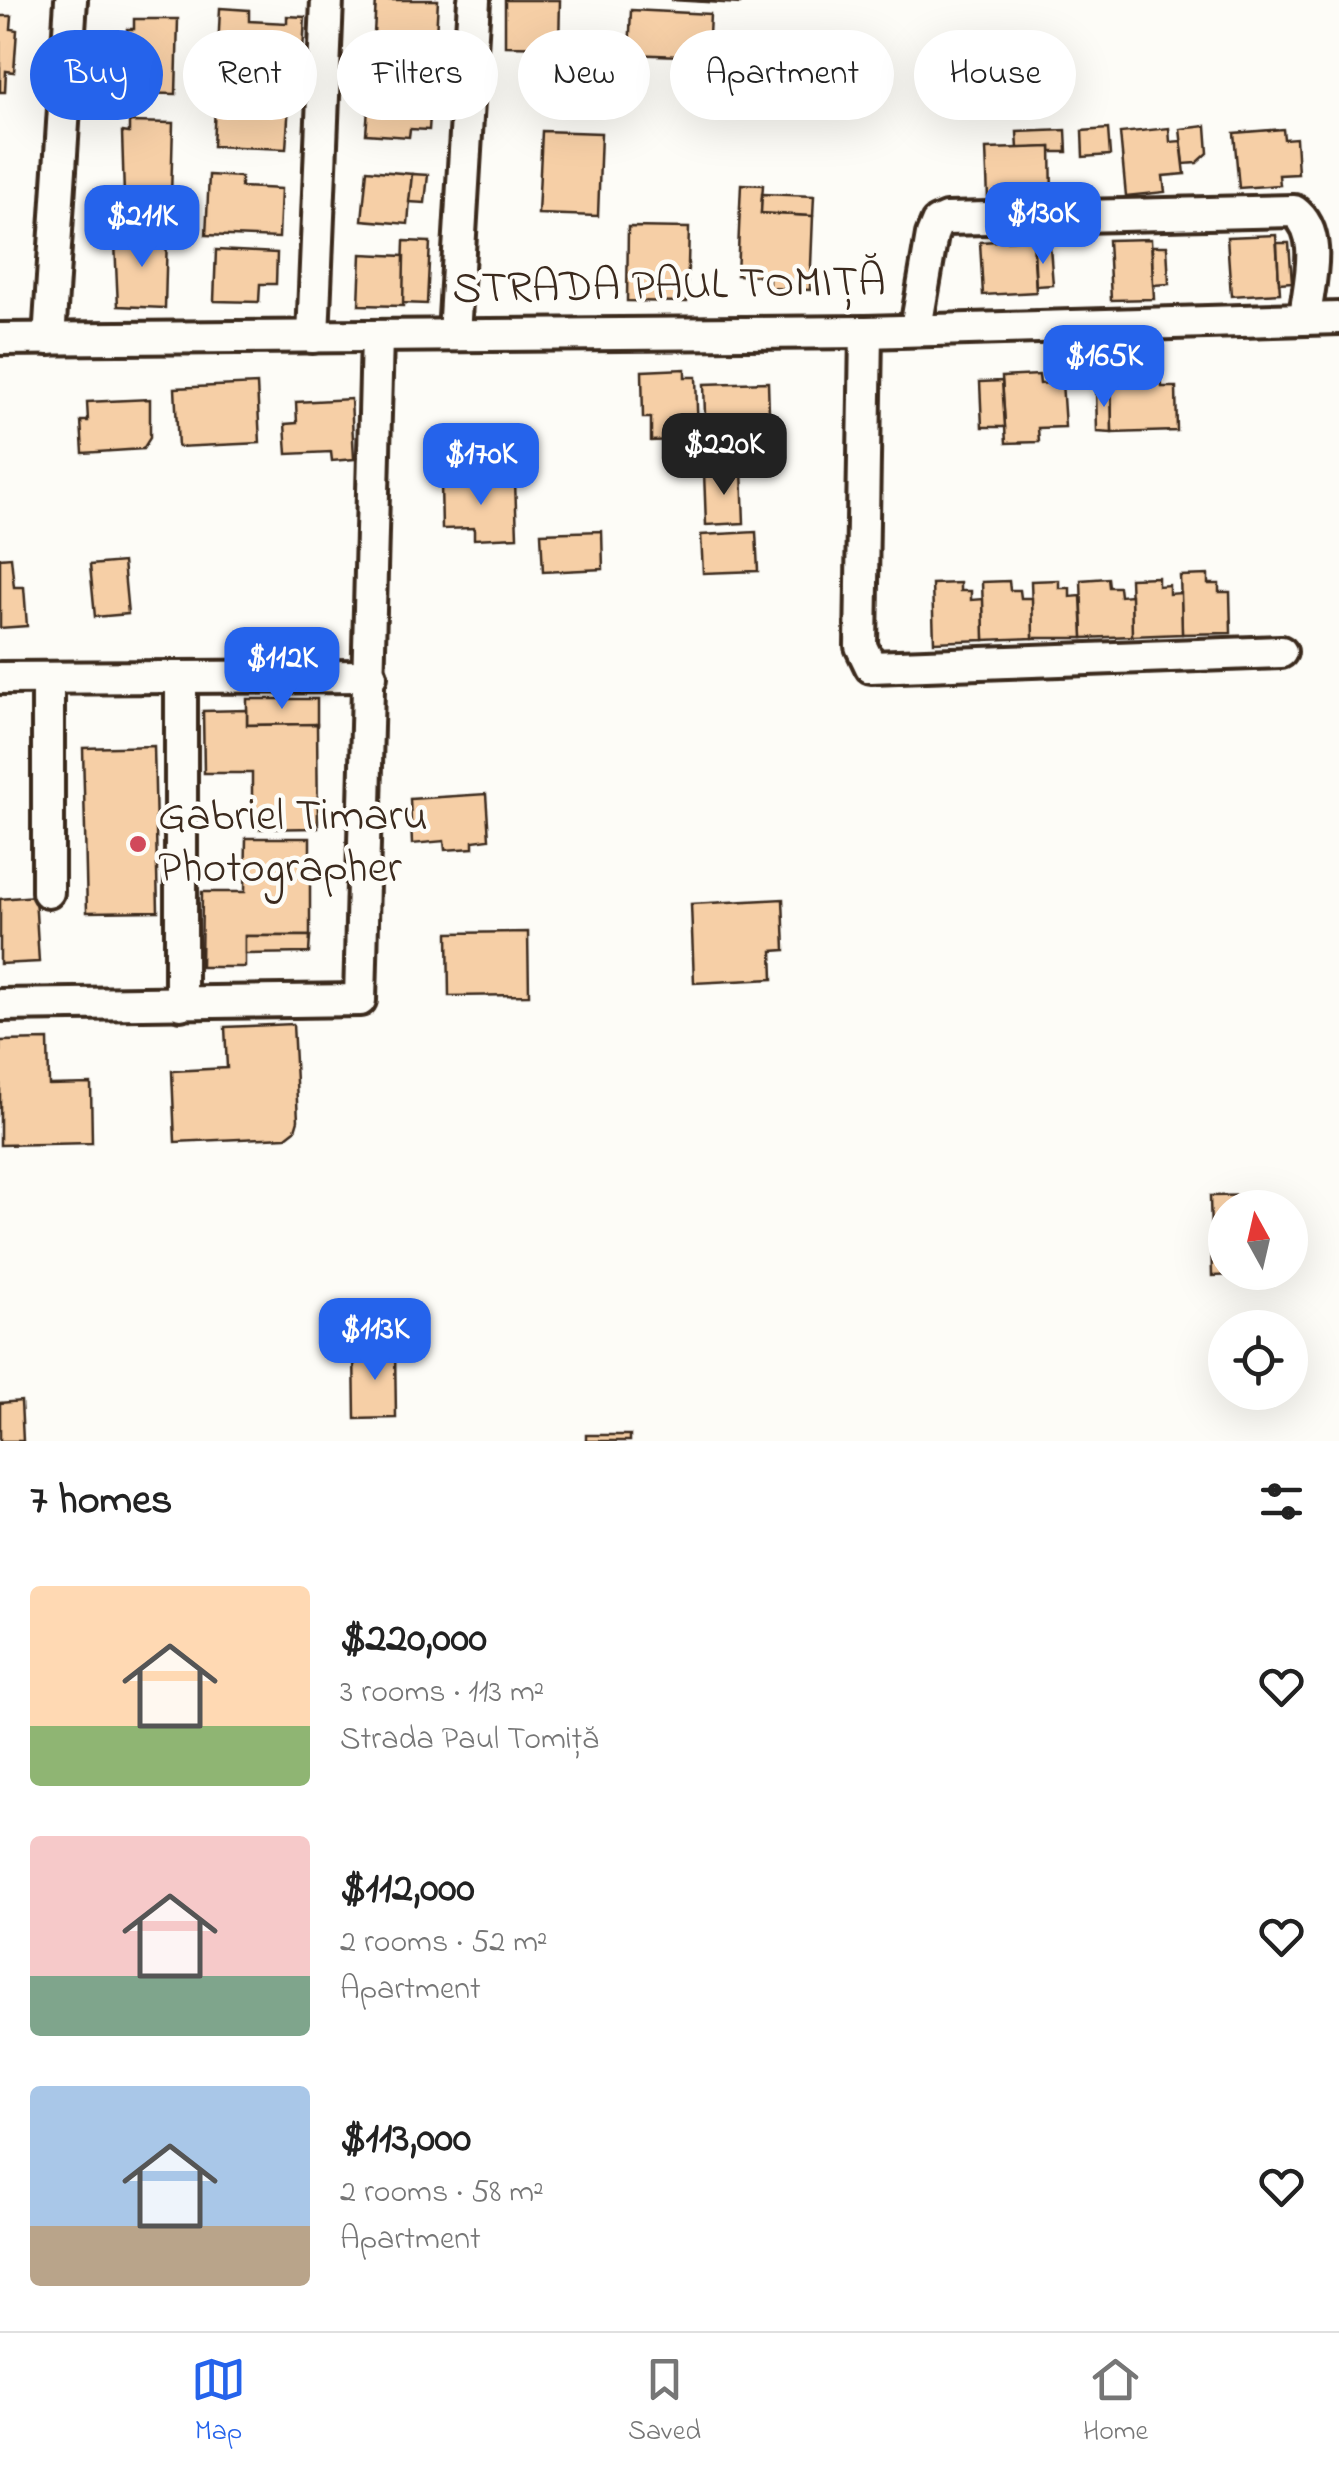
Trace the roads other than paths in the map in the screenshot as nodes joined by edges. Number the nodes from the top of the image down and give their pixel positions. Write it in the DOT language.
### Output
graph roads {
  1 [pos="70,0"];
  2 [pos="327,0"];
  3 [pos="474,0"];
  4 [pos="1305,318"];
  5 [pos="1339,318"];
  6 [pos="916,328"];
  7 [pos="866,332"];
  8 [pos="454,335"];
  9 [pos="377,336"];
  10 [pos="313,337"];
  11 [pos="0,339"];
  12 [pos="49,339"];
  13 [pos="1280,652"];
  14 [pos="370,676"];
  15 [pos="0,678"];
  16 [pos="48,678"];
  17 [pos="181,679"];
  18 [pos="48,892"];
  19 [pos="181,1004"];
  20 [pos="0,1005"];
  1 -- 12 [label="street"];
  2 -- 10 [label="street"];
  3 -- 8 [label="street"];
  4 -- 5 [label="street, STRADA PAUL TOMIȚĂ"];
  4 -- 6 [label="street, STRADA PAUL TOMIȚĂ"];
  4 -- 6 [label="street"];
  6 -- 7 [label="street, STRADA PAUL TOMIȚĂ"];
  7 -- 8 [label="street, STRADA PAUL TOMIȚĂ"];
  7 -- 13 [label="street"];
  8 -- 9 [label="street, STRADA PAUL TOMIȚĂ"];
  9 -- 10 [label="street, STRADA PAUL TOMIȚĂ"];
  9 -- 14 [label="street"];
  10 -- 12 [label="street, STRADA PAUL TOMIȚĂ"];
  11 -- 12 [label="street, STRADA PAUL TOMIȚĂ"];
  14 -- 17 [label="street"];
  14 -- 19 [label="street"];
  15 -- 16 [label="street"];
  16 -- 17 [label="street"];
  16 -- 18 [label="street"];
  17 -- 19 [label="street"];
  19 -- 20 [label="street"];
}
